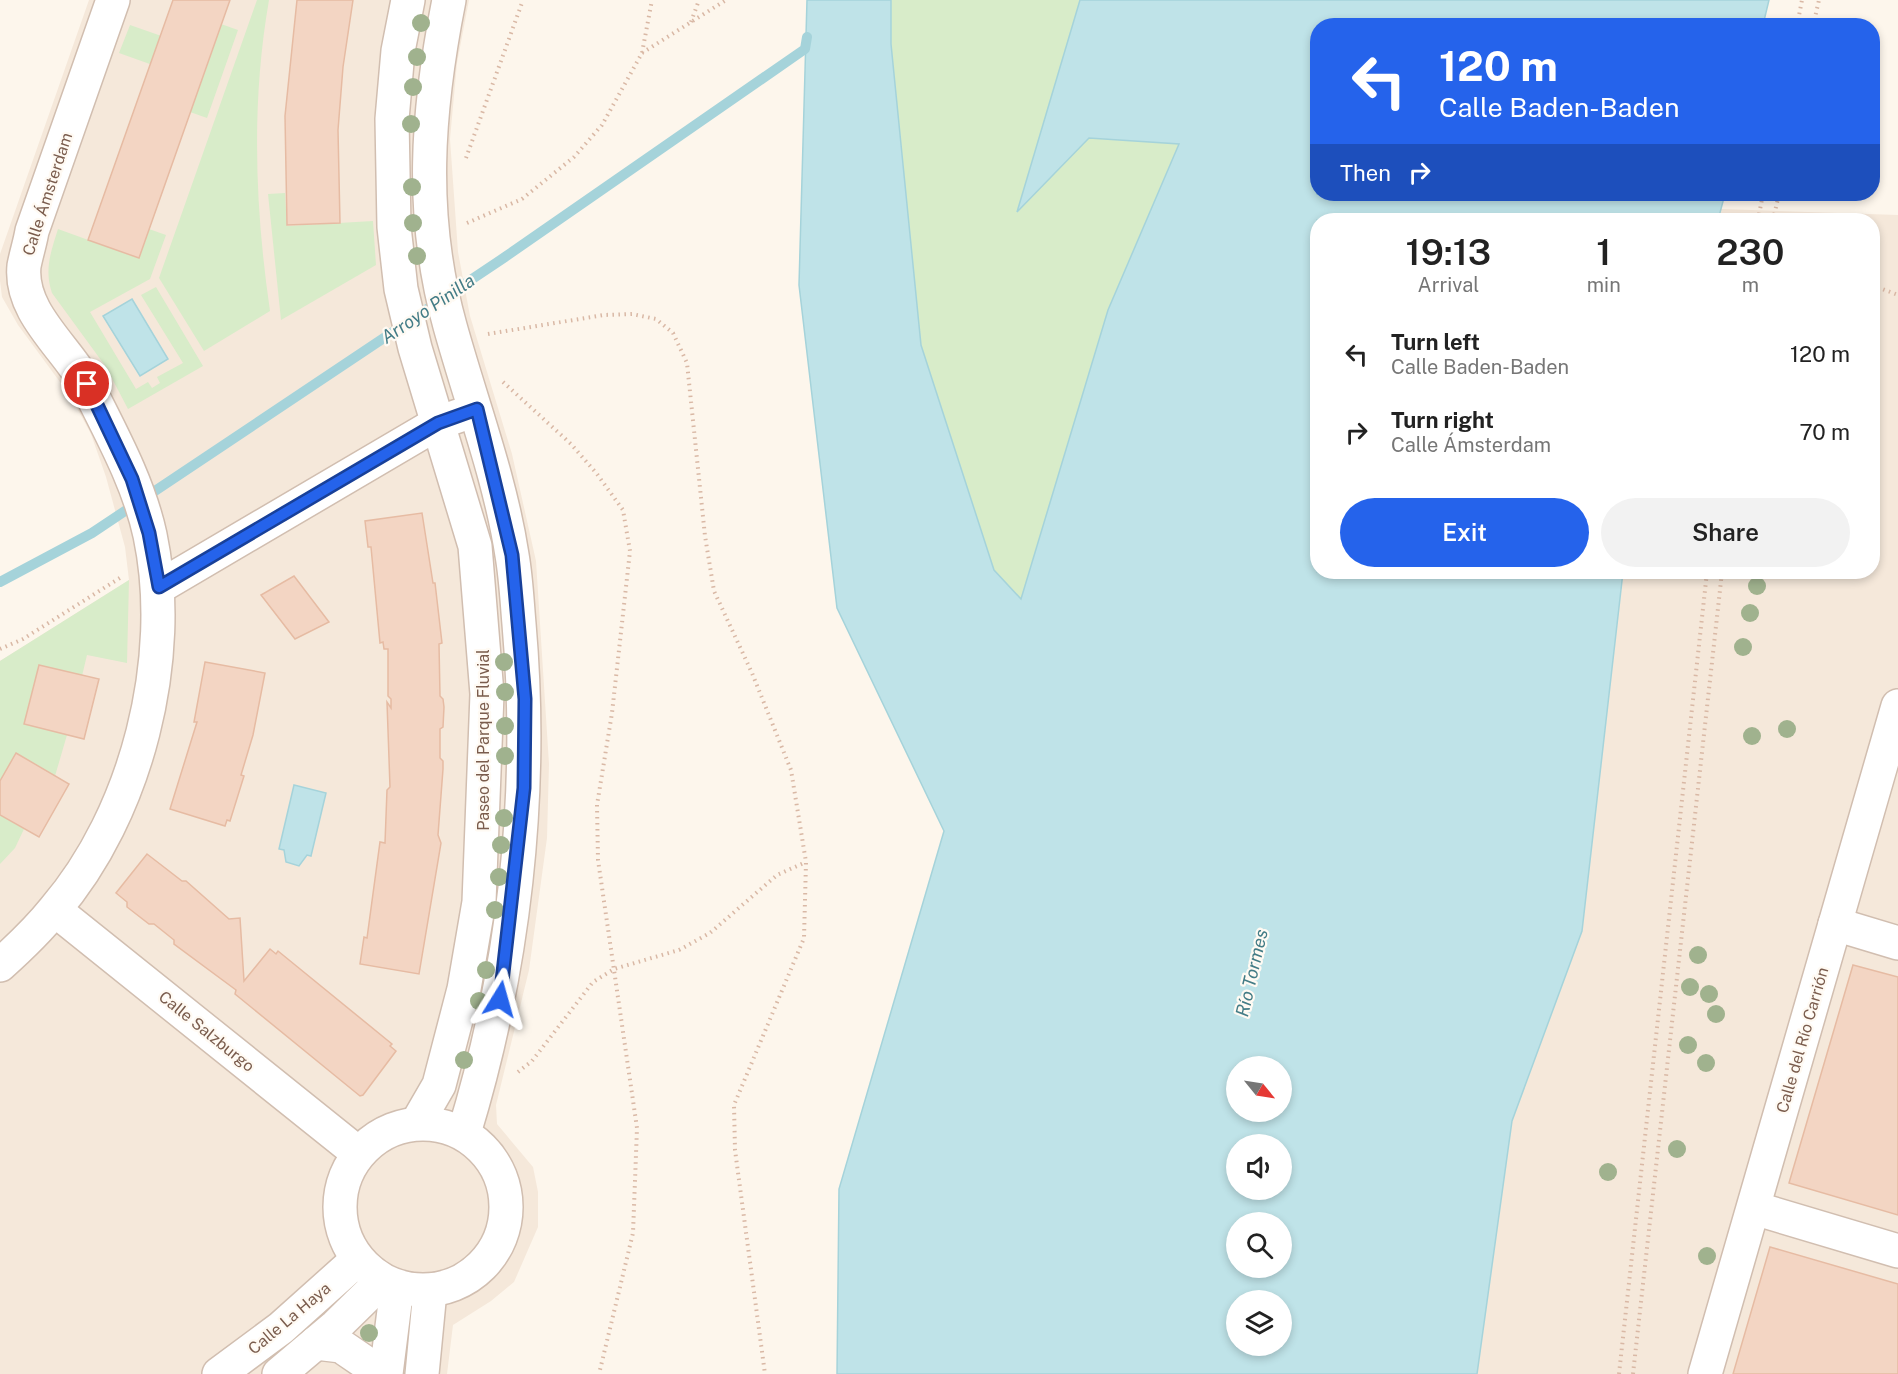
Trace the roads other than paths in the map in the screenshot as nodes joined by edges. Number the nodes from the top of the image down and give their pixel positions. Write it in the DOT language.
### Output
graph roads {
  1 [pos="112,0"];
  2 [pos="408,0"];
  3 [pos="449,0"];
  4 [pos="477,409"];
  5 [pos="438,423"];
  6 [pos="146,578"];
  7 [pos="1898,705"];
  8 [pos="55,910"];
  9 [pos="1835,924"];
  10 [pos="1898,943"];
  11 [pos="0,965"];
  12 [pos="417,1123"];
  13 [pos="464,1133"];
  14 [pos="358,1153"];
  15 [pos="1754,1208"];
  16 [pos="1898,1251"];
  17 [pos="357,1260"];
  18 [pos="389,1284"];
  19 [pos="430,1291"];
  20 [pos="316,1343"];
  21 [pos="219,1374"];
  22 [pos="279,1374"];
  23 [pos="384,1374"];
  24 [pos="422,1374"];
  25 [pos="1705,1374"];
  1 -- 6 [label="street, Calle Ámsterdam"];
  2 -- 5 [label="street, Paseo del Parque Fluvial"];
  3 -- 4 [label="street"];
  4 -- 5 [label="street"];
  4 -- 13 [label="street"];
  5 -- 6 [label="street"];
  5 -- 12 [label="street, Paseo del Parque Fluvial"];
  6 -- 8 [label="street, Calle Ámsterdam"];
  7 -- 9 [label="street, Calle del Río Carrión"];
  8 -- 11 [label="street, Calle Ámsterdam"];
  8 -- 14 [label="street, Calle Salzburgo"];
  9 -- 10 [label="street"];
  9 -- 15 [label="street, Calle del Río Carrión"];
  12 -- 13 [label="street"];
  12 -- 14 [label="street"];
  13 -- 19 [label="street"];
  14 -- 17 [label="street"];
  15 -- 16 [label="street"];
  15 -- 25 [label="street, Calle del Río Carrión"];
  17 -- 18 [label="street"];
  17 -- 21 [label="street, Calle La Haya"];
  18 -- 19 [label="street"];
  18 -- 20 [label="street"];
  18 -- 23 [label="street"];
  19 -- 24 [label="street"];
  20 -- 22 [label="street"];
  20 -- 23 [label="street"];
}
